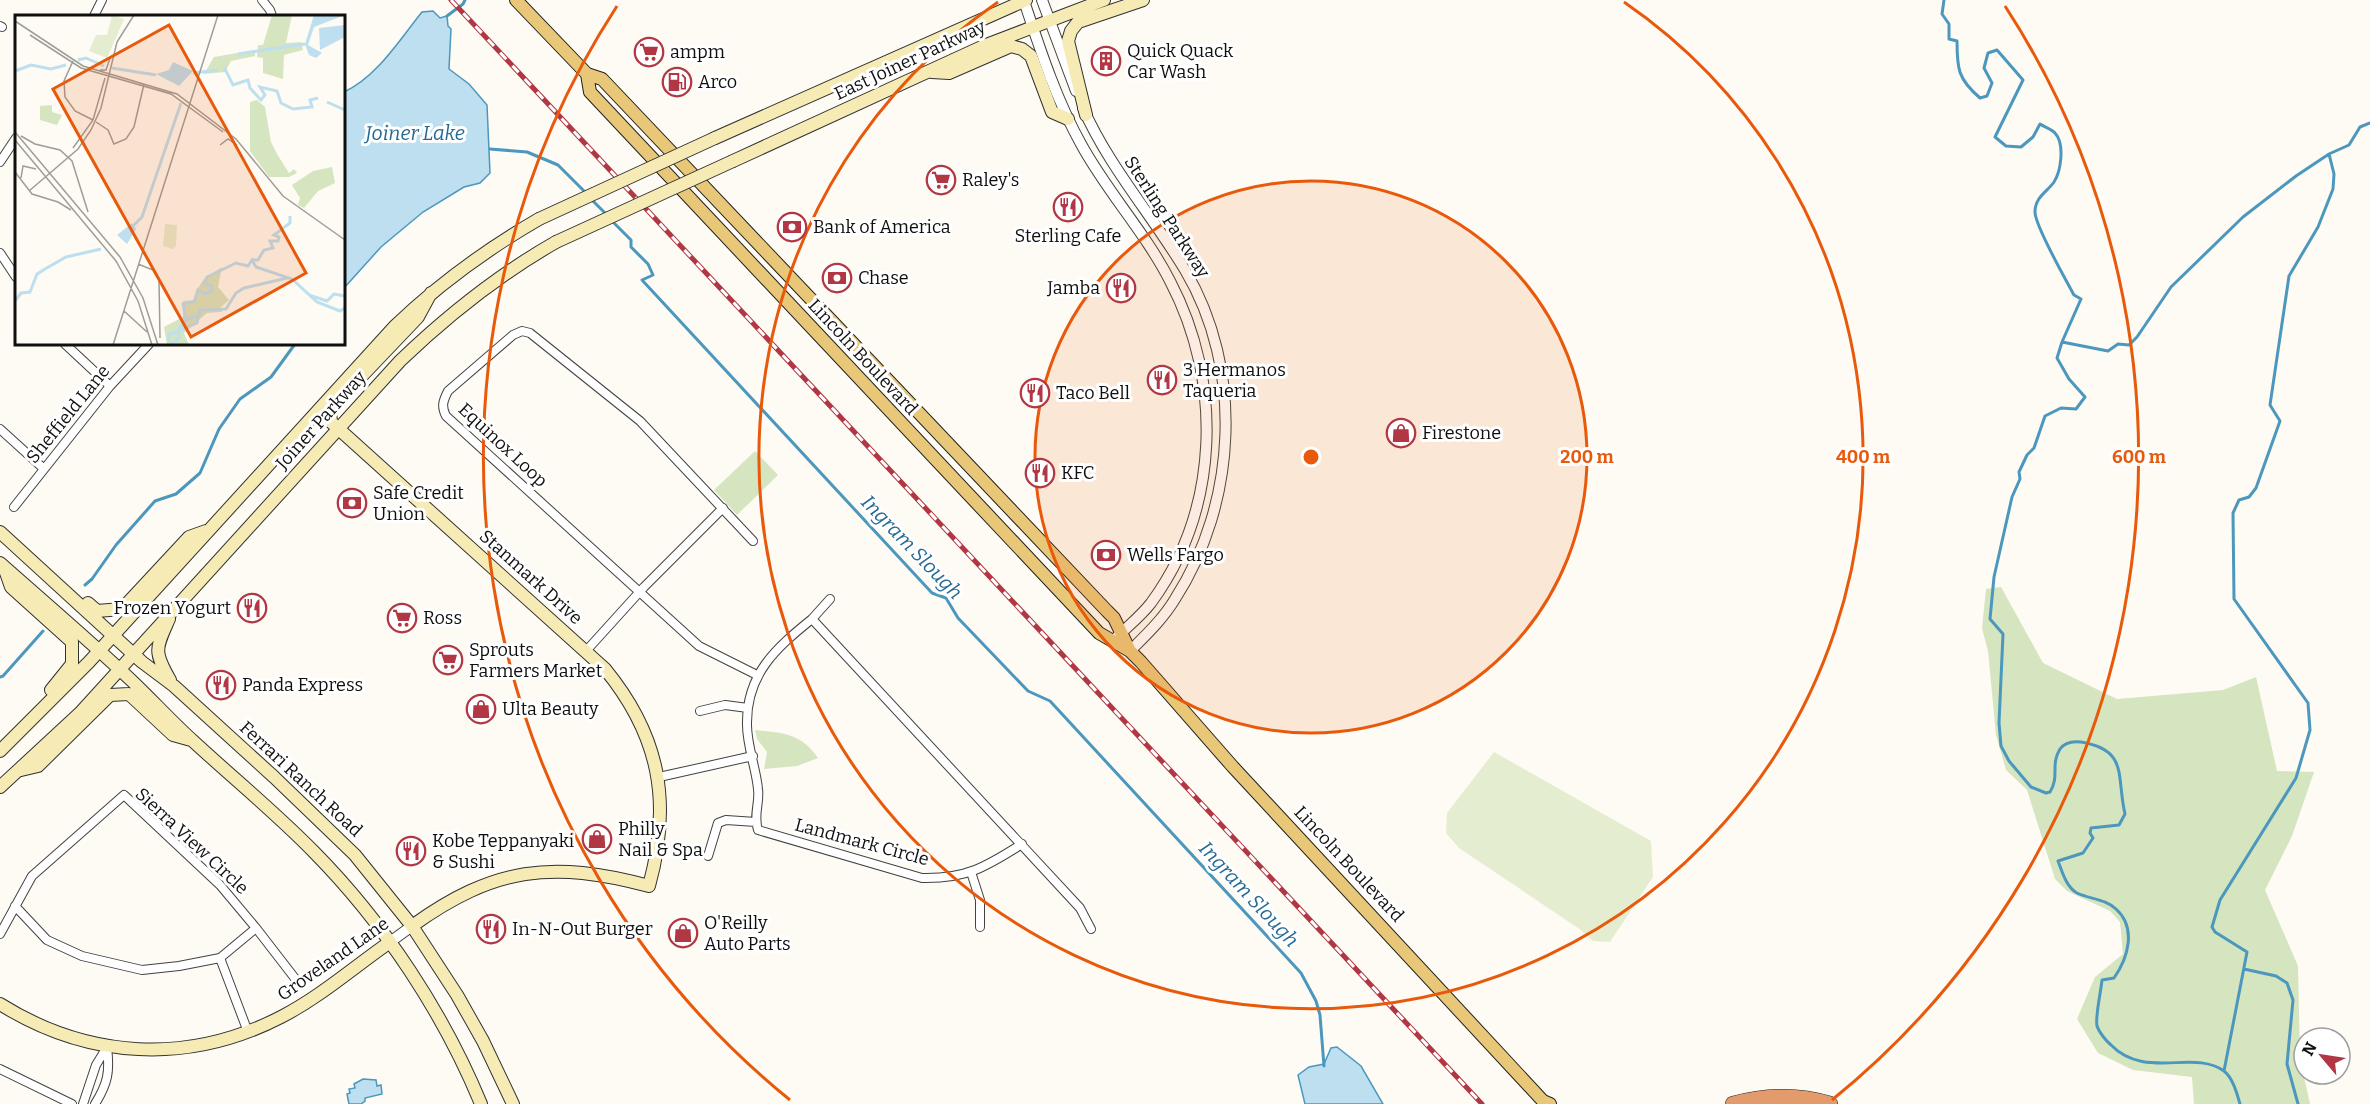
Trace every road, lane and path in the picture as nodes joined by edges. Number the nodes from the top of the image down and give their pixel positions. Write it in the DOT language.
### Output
graph roads {
  1 [pos="102,0"];
  2 [pos="262,0"];
  3 [pos="516,0"];
  4 [pos="1025,0"];
  5 [pos="1042,0"];
  6 [pos="1104,0"];
  7 [pos="1143,0"];
  8 [pos="94,15"];
  9 [pos="272,15"];
  10 [pos="1049,20"];
  11 [pos="1032,26"];
  12 [pos="928,72"];
  13 [pos="587,74"];
  14 [pos="1086,115"];
  15 [pos="1068,119"];
  16 [pos="714,138"];
  17 [pos="15,140"];
  18 [pos="734,161"];
  19 [pos="0,162"];
  20 [pos="0,252"];
  21 [pos="15,275"];
  22 [pos="431,293"];
  23 [pos="66,345"];
  24 [pos="148,345"];
  25 [pos="110,386"];
  26 [pos="340,428"];
  27 [pos="0,429"];
  28 [pos="44,468"];
  29 [pos="14,507"];
  30 [pos="723,508"];
  31 [pos="207,531"];
  32 [pos="0,532"];
  33 [pos="753,541"];
  34 [pos="2,564"];
  35 [pos="639,593"];
  36 [pos="830,599"];
  37 [pos="172,611"];
  38 [pos="812,619"];
  39 [pos="113,635"];
  40 [pos="1117,637"];
  41 [pos="98,651"];
  42 [pos="586,651"];
  43 [pos="1130,651"];
  44 [pos="133,653"];
  45 [pos="119,669"];
  46 [pos="757,675"];
  47 [pos="174,686"];
  48 [pos="748,708"];
  49 [pos="700,711"];
  50 [pos="192,740"];
  51 [pos="0,751"];
  52 [pos="753,756"];
  53 [pos="20,771"];
  54 [pos="659,777"];
  55 [pos="0,787"];
  56 [pos="756,822"];
  57 [pos="1022,844"];
  58 [pos="708,856"];
  59 [pos="971,872"];
  60 [pos="648,886"];
  61 [pos="15,906"];
  62 [pos="412,926"];
  63 [pos="980,927"];
  64 [pos="256,928"];
  65 [pos="1091,929"];
  66 [pos="0,934"];
  67 [pos="390,942"];
  68 [pos="220,958"];
  69 [pos="297,981"];
  70 [pos="0,1004"];
  71 [pos="248,1032"];
  72 [pos="107,1047"];
  73 [pos="0,1069"];
  74 [pos="1546,1103"];
  75 [pos="72,1104"];
  76 [pos="83,1104"];
  77 [pos="95,1104"];
  78 [pos="481,1104"];
  79 [pos="513,1104"];
  80 [pos="1733,1104"];
  81 [pos="1830,1104"];
  1 -- 8 [label="street"];
  2 -- 9 [label="street"];
  3 -- 13 [label="main road, Lincoln Boulevard"];
  4 -- 11 [label="street, Sterling Parkway"];
  4 -- 16 [label="main road, East Joiner Parkway"];
  5 -- 10 [label="street, Sterling Parkway"];
  6 -- 10 [label="main road, East Joiner Parkway"];
  7 -- 14 [label="main road"];
  10 -- 11 [label="main road, East Joiner Parkway"];
  10 -- 14 [label="street, Sterling Parkway"];
  11 -- 12 [label="main road, East Joiner Parkway"];
  11 -- 15 [label="street, Sterling Parkway"];
  12 -- 15 [label="main road"];
  12 -- 18 [label="main road, East Joiner Parkway"];
  13 -- 40 [label="main road, Lincoln Boulevard"];
  13 -- 40 [label="main road, Lincoln Boulevard"];
  14 -- 43 [label="street, Sterling Parkway"];
  15 -- 40 [label="street, Sterling Parkway"];
  16 -- 22 [label="main road, Joiner Parkway, bridge"];
  17 -- 19 [label="street"];
  18 -- 26 [label="main road, Joiner Parkway, bridge"];
  20 -- 21 [label="street"];
  22 -- 26 [label="main road"];
  22 -- 31 [label="main road, Joiner Parkway"];
  23 -- 25 [label="street"];
  24 -- 25 [label="street, Sheffield Lane"];
  25 -- 28 [label="street, Sheffield Lane"];
  26 -- 37 [label="main road, Joiner Parkway"];
  26 -- 42 [label="main road, Stanmark Drive"];
  27 -- 28 [label="street"];
  28 -- 29 [label="street, Sheffield Lane"];
  30 -- 33 [label="street, Equinox Loop"];
  30 -- 35 [label="street"];
  30 -- 35 [label="street, Equinox Loop"];
  31 -- 32 [label="main road"];
  31 -- 39 [label="main road, Joiner Parkway"];
  32 -- 39 [label="main road, Ferrari Ranch Road"];
  34 -- 41 [label="main road"];
  34 -- 51 [label="main road"];
  35 -- 42 [label="street"];
  35 -- 46 [label="street, Equinox Loop"];
  36 -- 38 [label="street"];
  37 -- 44 [label="main road, Joiner Parkway"];
  37 -- 47 [label="main road"];
  38 -- 46 [label="street"];
  38 -- 57 [label="street"];
  39 -- 41 [label="main road, Joiner Parkway"];
  39 -- 44 [label="main road, Ferrari Ranch Road"];
  40 -- 43 [label="main road, Lincoln Boulevard"];
  41 -- 45 [label="main road"];
  41 -- 51 [label="main road, Joiner Parkway"];
  42 -- 54 [label="main road, Stanmark Drive"];
  43 -- 74 [label="main road, Lincoln Boulevard"];
  44 -- 45 [label="main road, Joiner Parkway"];
  44 -- 47 [label="main road, Ferrari Ranch Road"];
  45 -- 50 [label="main road"];
  45 -- 53 [label="main road, Joiner Parkway"];
  46 -- 48 [label="street"];
  47 -- 62 [label="main road, Ferrari Ranch Road"];
  48 -- 49 [label="street"];
  48 -- 52 [label="street"];
  50 -- 53 [label="main road"];
  50 -- 67 [label="main road"];
  52 -- 54 [label="street"];
  52 -- 56 [label="street"];
  53 -- 55 [label="main road, Joiner Parkway"];
  54 -- 60 [label="main road, Stanmark Drive"];
  56 -- 58 [label="street"];
  56 -- 59 [label="street, Landmark Circle"];
  57 -- 59 [label="street, Landmark Circle"];
  57 -- 65 [label="street"];
  59 -- 63 [label="street"];
  60 -- 62 [label="main road, Groveland Lane"];
  61 -- 64 [label="street, Sierra View Circle"];
  61 -- 66 [label="street"];
  61 -- 68 [label="street"];
  62 -- 67 [label="street, Groveland Lane"];
  62 -- 79 [label="main road, Ferrari Ranch Road"];
  64 -- 68 [label="street"];
  64 -- 69 [label="street"];
  67 -- 71 [label="main road, Groveland Lane"];
  67 -- 78 [label="main road"];
  68 -- 71 [label="street"];
  70 -- 72 [label="main road, Groveland Lane"];
  71 -- 72 [label="main road, Groveland Lane"];
  72 -- 76 [label="street"];
  72 -- 77 [label="street"];
  73 -- 75 [label="street"];
  80 -- 81 [label="highway"];
}
